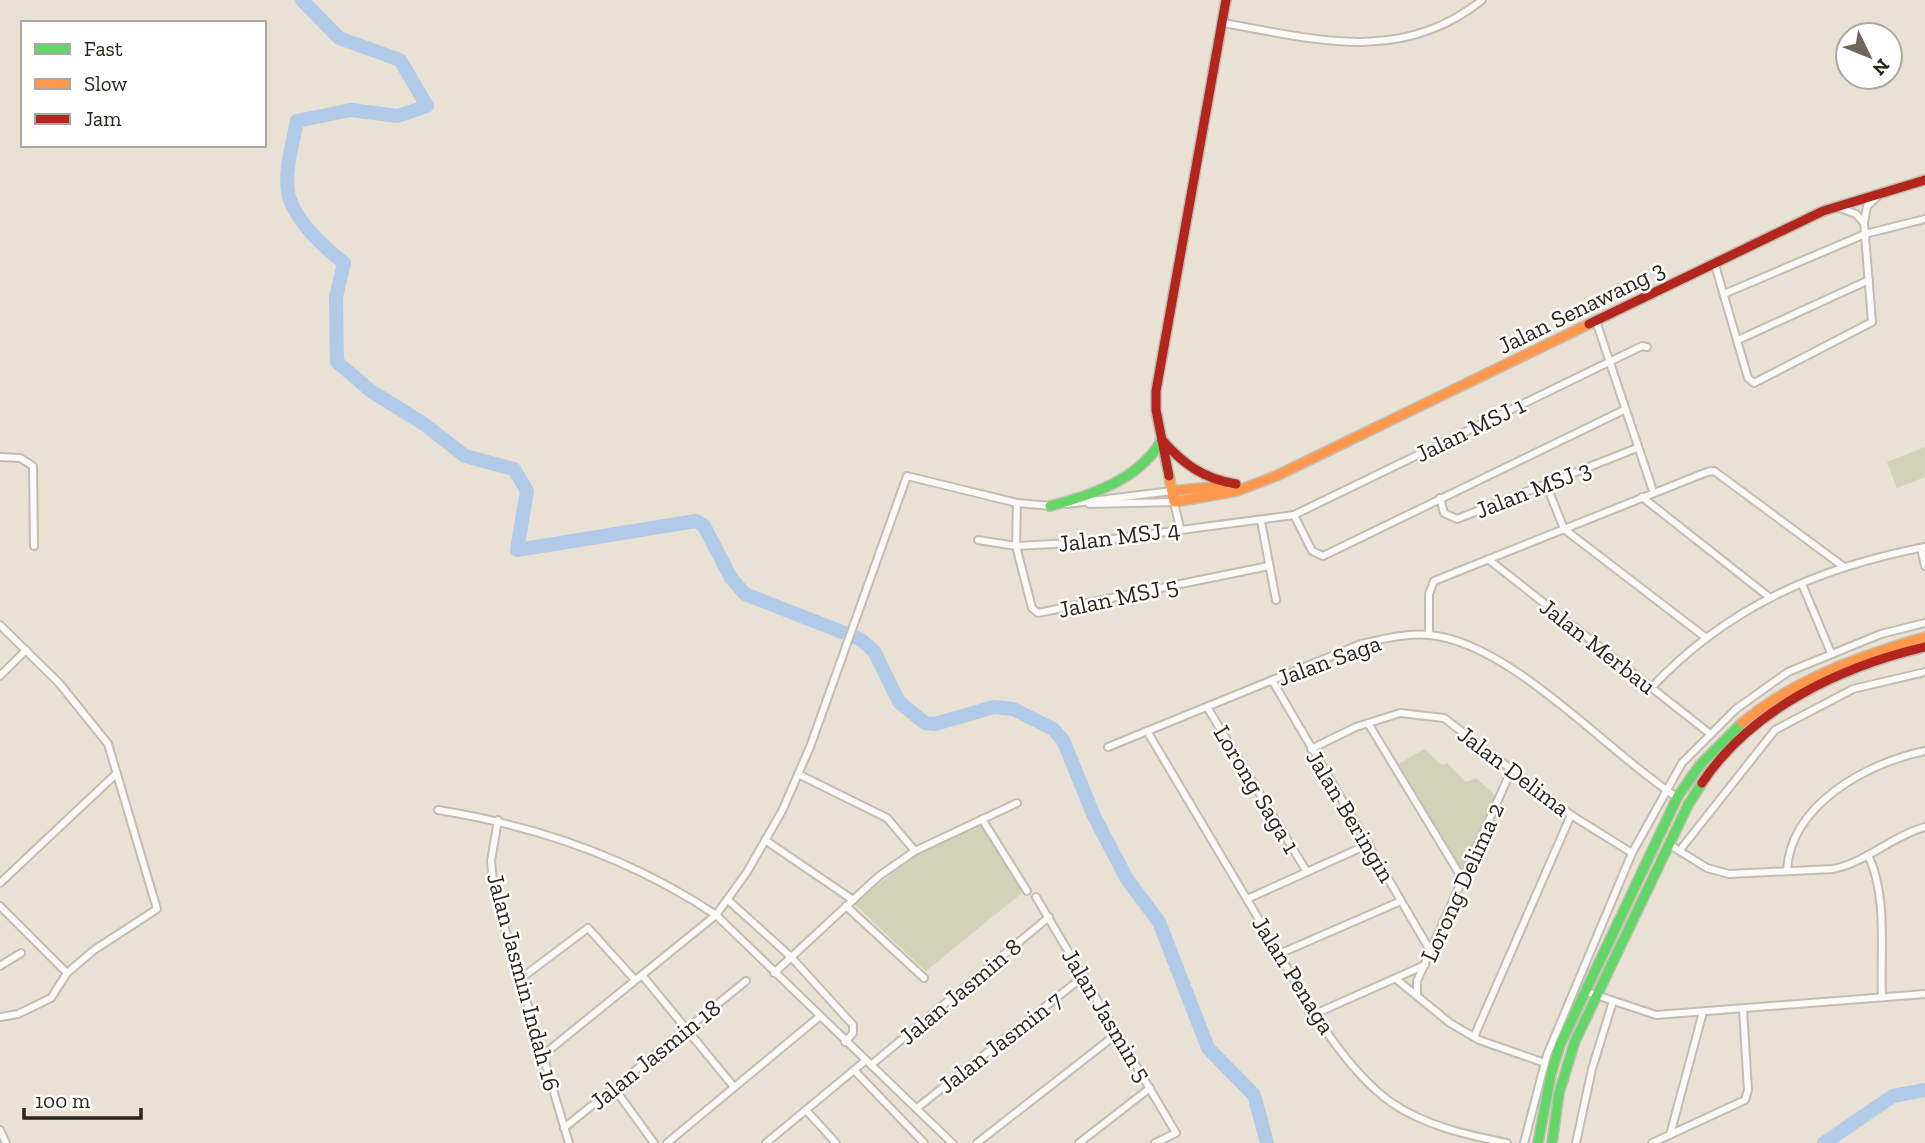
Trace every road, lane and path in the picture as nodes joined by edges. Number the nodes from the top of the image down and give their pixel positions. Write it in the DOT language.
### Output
graph roads {
  1 [pos="1226,0"];
  2 [pos="1482,0"];
  3 [pos="1223,23"];
  4 [pos="1925,180"];
  5 [pos="1887,190"];
  6 [pos="1830,208"];
  7 [pos="1925,219"];
  8 [pos="1864,223"];
  9 [pos="1865,234"];
  10 [pos="1715,265"];
  11 [pos="1869,279"];
  12 [pos="1724,294"];
  13 [pos="1596,321"];
  14 [pos="1738,340"];
  15 [pos="1647,347"];
  16 [pos="1610,362"];
  17 [pos="1624,410"];
  18 [pos="1161,439"];
  19 [pos="1637,448"];
  20 [pos="0,457"];
  21 [pos="1259,482"];
  22 [pos="1236,484"];
  23 [pos="1546,484"];
  24 [pos="1652,488"];
  25 [pos="1172,491"];
  26 [pos="1642,497"];
  27 [pos="1440,498"];
  28 [pos="1174,502"];
  29 [pos="1017,503"];
  30 [pos="1083,503"];
  31 [pos="1050,506"];
  32 [pos="1294,515"];
  33 [pos="1261,521"];
  34 [pos="1180,528"];
  35 [pos="1564,530"];
  36 [pos="978,540"];
  37 [pos="34,546"];
  38 [pos="1016,546"];
  39 [pos="1923,548"];
  40 [pos="1488,559"];
  41 [pos="1269,566"];
  42 [pos="1925,566"];
  43 [pos="1844,567"];
  44 [pos="1802,584"];
  45 [pos="1769,597"];
  46 [pos="1276,600"];
  47 [pos="1925,623"];
  48 [pos="0,625"];
  49 [pos="1429,635"];
  50 [pos="1705,637"];
  51 [pos="1925,637"];
  52 [pos="1925,648"];
  53 [pos="26,650"];
  54 [pos="1831,653"];
  55 [pos="1925,672"];
  56 [pos="0,676"];
  57 [pos="1272,680"];
  58 [pos="1651,688"];
  59 [pos="1207,707"];
  60 [pos="1368,723"];
  61 [pos="1147,731"];
  62 [pos="1709,733"];
  63 [pos="1108,747"];
  64 [pos="1311,749"];
  65 [pos="1925,751"];
  66 [pos="1511,771"];
  67 [pos="117,773"];
  68 [pos="798,774"];
  69 [pos="1665,789"];
  70 [pos="1678,798"];
  71 [pos="1017,803"];
  72 [pos="438,810"];
  73 [pos="1571,815"];
  74 [pos="982,819"];
  75 [pos="498,820"];
  76 [pos="1925,827"];
  77 [pos="765,841"];
  78 [pos="1368,844"];
  79 [pos="1670,845"];
  80 [pos="1680,850"];
  81 [pos="915,851"];
  82 [pos="1632,853"];
  83 [pos="1868,856"];
  84 [pos="1787,870"];
  85 [pos="1307,872"];
  86 [pos="1463,880"];
  87 [pos="0,883"];
  88 [pos="1027,891"];
  89 [pos="1037,897"];
  90 [pos="1247,899"];
  91 [pos="728,900"];
  92 [pos="853,900"];
  93 [pos="1402,901"];
  94 [pos="0,906"];
  95 [pos="846,906"];
  96 [pos="716,915"];
  97 [pos="1049,917"];
  98 [pos="1431,952"];
  99 [pos="21,953"];
  100 [pos="1279,954"];
  101 [pos="791,957"];
  102 [pos="1425,965"];
  103 [pos="0,966"];
  104 [pos="774,972"];
  105 [pos="67,973"];
  106 [pos="642,975"];
  107 [pos="1084,976"];
  108 [pos="924,978"];
  109 [pos="520,979"];
  110 [pos="1396,979"];
  111 [pos="635,981"];
  112 [pos="746,981"];
  113 [pos="1584,991"];
  114 [pos="1925,994"];
  115 [pos="1417,995"];
  116 [pos="1596,995"];
  117 [pos="1882,996"];
  118 [pos="1613,1001"];
  119 [pos="1743,1009"];
  120 [pos="1703,1012"];
  121 [pos="1317,1013"];
  122 [pos="0,1017"];
  123 [pos="819,1017"];
  124 [pos="686,1029"];
  125 [pos="1118,1033"];
  126 [pos="1474,1037"];
  127 [pos="845,1042"];
  128 [pos="542,1055"];
  129 [pos="868,1063"];
  130 [pos="1545,1063"];
  131 [pos="854,1070"];
  132 [pos="734,1087"];
  133 [pos="614,1088"];
  134 [pos="1150,1088"];
  135 [pos="917,1108"];
  136 [pos="806,1110"];
  137 [pos="565,1128"];
  138 [pos="0,1130"];
  139 [pos="1670,1135"];
  140 [pos="1554,1140"];
  141 [pos="948,1142"];
  142 [pos="6,1143"];
  143 [pos="569,1143"];
  144 [pos="654,1143"];
  145 [pos="667,1143"];
  146 [pos="766,1143"];
  147 [pos="836,1143"];
  148 [pos="924,1143"];
  149 [pos="976,1143"];
  150 [pos="1079,1143"];
  151 [pos="1155,1143"];
  152 [pos="1507,1143"];
  153 [pos="1524,1143"];
  154 [pos="1538,1143"];
  155 [pos="1576,1143"];
  156 [pos="1652,1143"];
  1 -- 3 [label="street"];
  2 -- 3 [label="street"];
  3 -- 18 [label="street"];
  4 -- 5 [label="street, Jalan Senawang 3"];
  5 -- 6 [label="street, Jalan Senawang 3"];
  5 -- 8 [label="street"];
  6 -- 8 [label="street"];
  6 -- 10 [label="street, Jalan Senawang 3"];
  7 -- 9 [label="street"];
  8 -- 9 [label="street"];
  9 -- 11 [label="street"];
  9 -- 12 [label="street"];
  10 -- 12 [label="street"];
  10 -- 13 [label="street, Jalan Senawang 3"];
  11 -- 14 [label="street"];
  11 -- 14 [label="street"];
  12 -- 14 [label="street"];
  13 -- 16 [label="street"];
  13 -- 21 [label="street, Jalan Senawang 3"];
  15 -- 16 [label="street, Jalan MSJ 1"];
  16 -- 17 [label="street"];
  16 -- 32 [label="street, Jalan MSJ 1"];
  17 -- 19 [label="street"];
  17 -- 27 [label="street"];
  18 -- 22 [label="street"];
  18 -- 25 [label="street"];
  18 -- 31 [label="street"];
  19 -- 23 [label="street, Jalan MSJ 3"];
  19 -- 24 [label="street"];
  20 -- 37 [label="street"];
  21 -- 22 [label="street, Jalan Senawang 3"];
  21 -- 28 [label="street, Jalan Senawang 3"];
  22 -- 25 [label="street, Jalan Senawang 3"];
  23 -- 27 [label="street, Jalan MSJ 3"];
  23 -- 35 [label="street"];
  25 -- 28 [label="street"];
  25 -- 30 [label="street"];
  26 -- 35 [label="street"];
  26 -- 43 [label="street"];
  26 -- 45 [label="street"];
  27 -- 32 [label="street"];
  28 -- 30 [label="street"];
  28 -- 34 [label="street"];
  29 -- 31 [label="street"];
  29 -- 38 [label="street"];
  29 -- 68 [label="street"];
  30 -- 31 [label="street"];
  32 -- 33 [label="street, Jalan MSJ 1"];
  33 -- 34 [label="street, Jalan MSJ 4"];
  33 -- 41 [label="street"];
  34 -- 38 [label="street, Jalan MSJ 4"];
  35 -- 40 [label="street"];
  35 -- 50 [label="street"];
  36 -- 38 [label="street, Jalan MSJ 4"];
  38 -- 41 [label="street, Jalan MSJ 5"];
  39 -- 42 [label="street"];
  39 -- 43 [label="street"];
  40 -- 49 [label="street"];
  40 -- 58 [label="street, Jalan Merbau"];
  41 -- 46 [label="street"];
  43 -- 44 [label="street"];
  44 -- 45 [label="street"];
  44 -- 54 [label="street"];
  45 -- 50 [label="street"];
  47 -- 54 [label="street"];
  48 -- 53 [label="street"];
  49 -- 57 [label="street, Jalan Saga"];
  49 -- 69 [label="street, Jalan Saga"];
  50 -- 58 [label="street"];
  51 -- 70 [label="street"];
  52 -- 79 [label="street"];
  53 -- 56 [label="street"];
  53 -- 67 [label="street"];
  54 -- 62 [label="street"];
  55 -- 80 [label="street"];
  57 -- 59 [label="street, Jalan Saga"];
  57 -- 64 [label="street, Jalan Beringin"];
  58 -- 62 [label="street, Jalan Merbau"];
  59 -- 61 [label="street, Jalan Saga"];
  59 -- 85 [label="street, Lorong Saga 1"];
  60 -- 64 [label="street, Jalan Delima"];
  60 -- 66 [label="street, Jalan Delima"];
  60 -- 86 [label="street"];
  61 -- 63 [label="street, Jalan Saga"];
  61 -- 90 [label="street, Jalan Penaga"];
  62 -- 69 [label="street"];
  64 -- 78 [label="street, Jalan Beringin"];
  65 -- 84 [label="street"];
  66 -- 73 [label="street, Jalan Delima"];
  66 -- 86 [label="street, Lorong Delima 2"];
  67 -- 87 [label="street"];
  67 -- 105 [label="street"];
  68 -- 77 [label="street"];
  68 -- 81 [label="street"];
  69 -- 70 [label="street, Jalan Saga"];
  69 -- 82 [label="street"];
  70 -- 113 [label="street"];
  71 -- 74 [label="street"];
  72 -- 75 [label="street"];
  73 -- 82 [label="street, Jalan Delima"];
  73 -- 126 [label="street"];
  74 -- 81 [label="street"];
  74 -- 88 [label="street"];
  75 -- 96 [label="street"];
  75 -- 109 [label="street, Jalan Jasmin Indah 16"];
  76 -- 83 [label="street"];
  77 -- 91 [label="street"];
  77 -- 92 [label="street"];
  78 -- 85 [label="street"];
  78 -- 93 [label="street, Jalan Beringin"];
  79 -- 80 [label="street"];
  79 -- 116 [label="street"];
  80 -- 84 [label="street"];
  81 -- 92 [label="street"];
  82 -- 130 [label="street"];
  83 -- 84 [label="street"];
  83 -- 117 [label="street"];
  85 -- 90 [label="street"];
  86 -- 98 [label="street, Lorong Delima 2"];
  89 -- 97 [label="street, Jalan Jasmin 5"];
  90 -- 100 [label="street, Jalan Penaga"];
  91 -- 96 [label="street"];
  91 -- 101 [label="street"];
  92 -- 95 [label="street"];
  93 -- 98 [label="street, Jalan Beringin"];
  93 -- 100 [label="street"];
  94 -- 105 [label="street"];
  95 -- 101 [label="street"];
  95 -- 108 [label="street"];
  96 -- 104 [label="street"];
  96 -- 106 [label="street"];
  97 -- 107 [label="street, Jalan Jasmin 5"];
  97 -- 129 [label="street, Jalan Jasmin 8"];
  98 -- 102 [label="street, Lorong Delima 2"];
  99 -- 103 [label="street"];
  100 -- 121 [label="street, Jalan Penaga"];
  101 -- 104 [label="street"];
  101 -- 127 [label="street"];
  102 -- 110 [label="street"];
  102 -- 115 [label="street, Lorong Delima 2"];
  104 -- 123 [label="street"];
  105 -- 122 [label="street"];
  106 -- 111 [label="street"];
  106 -- 124 [label="street"];
  107 -- 125 [label="street, Jalan Jasmin 5"];
  107 -- 135 [label="street, Jalan Jasmin 7"];
  109 -- 111 [label="street"];
  109 -- 128 [label="street, Jalan Jasmin Indah 16"];
  110 -- 115 [label="street"];
  110 -- 121 [label="street"];
  111 -- 128 [label="street"];
  112 -- 124 [label="street, Jalan Jasmin 18"];
  113 -- 116 [label="street"];
  113 -- 154 [label="street"];
  114 -- 117 [label="street"];
  115 -- 126 [label="street"];
  116 -- 118 [label="street"];
  116 -- 140 [label="street"];
  117 -- 119 [label="street"];
  118 -- 120 [label="street"];
  118 -- 155 [label="street"];
  119 -- 120 [label="street"];
  119 -- 139 [label="street"];
  120 -- 139 [label="street"];
  121 -- 152 [label="street, Jalan Penaga"];
  123 -- 127 [label="street"];
  123 -- 132 [label="street"];
  124 -- 132 [label="street"];
  124 -- 133 [label="street, Jalan Jasmin 18"];
  125 -- 134 [label="street, Jalan Jasmin 5"];
  125 -- 149 [label="street"];
  126 -- 130 [label="street"];
  127 -- 129 [label="street"];
  128 -- 137 [label="street, Jalan Jasmin Indah 16"];
  129 -- 131 [label="street, Jalan Jasmin 8"];
  129 -- 135 [label="street"];
  130 -- 153 [label="street"];
  131 -- 136 [label="street, Jalan Jasmin 8"];
  131 -- 148 [label="street"];
  132 -- 145 [label="street"];
  133 -- 137 [label="street, Jalan Jasmin 18"];
  133 -- 144 [label="street"];
  134 -- 150 [label="street"];
  134 -- 151 [label="street, Jalan Jasmin 5"];
  135 -- 141 [label="street"];
  136 -- 146 [label="street, Jalan Jasmin 8"];
  136 -- 147 [label="street"];
  137 -- 143 [label="street, Jalan Jasmin Indah 16"];
  138 -- 142 [label="street"];
  139 -- 156 [label="street"];
}
